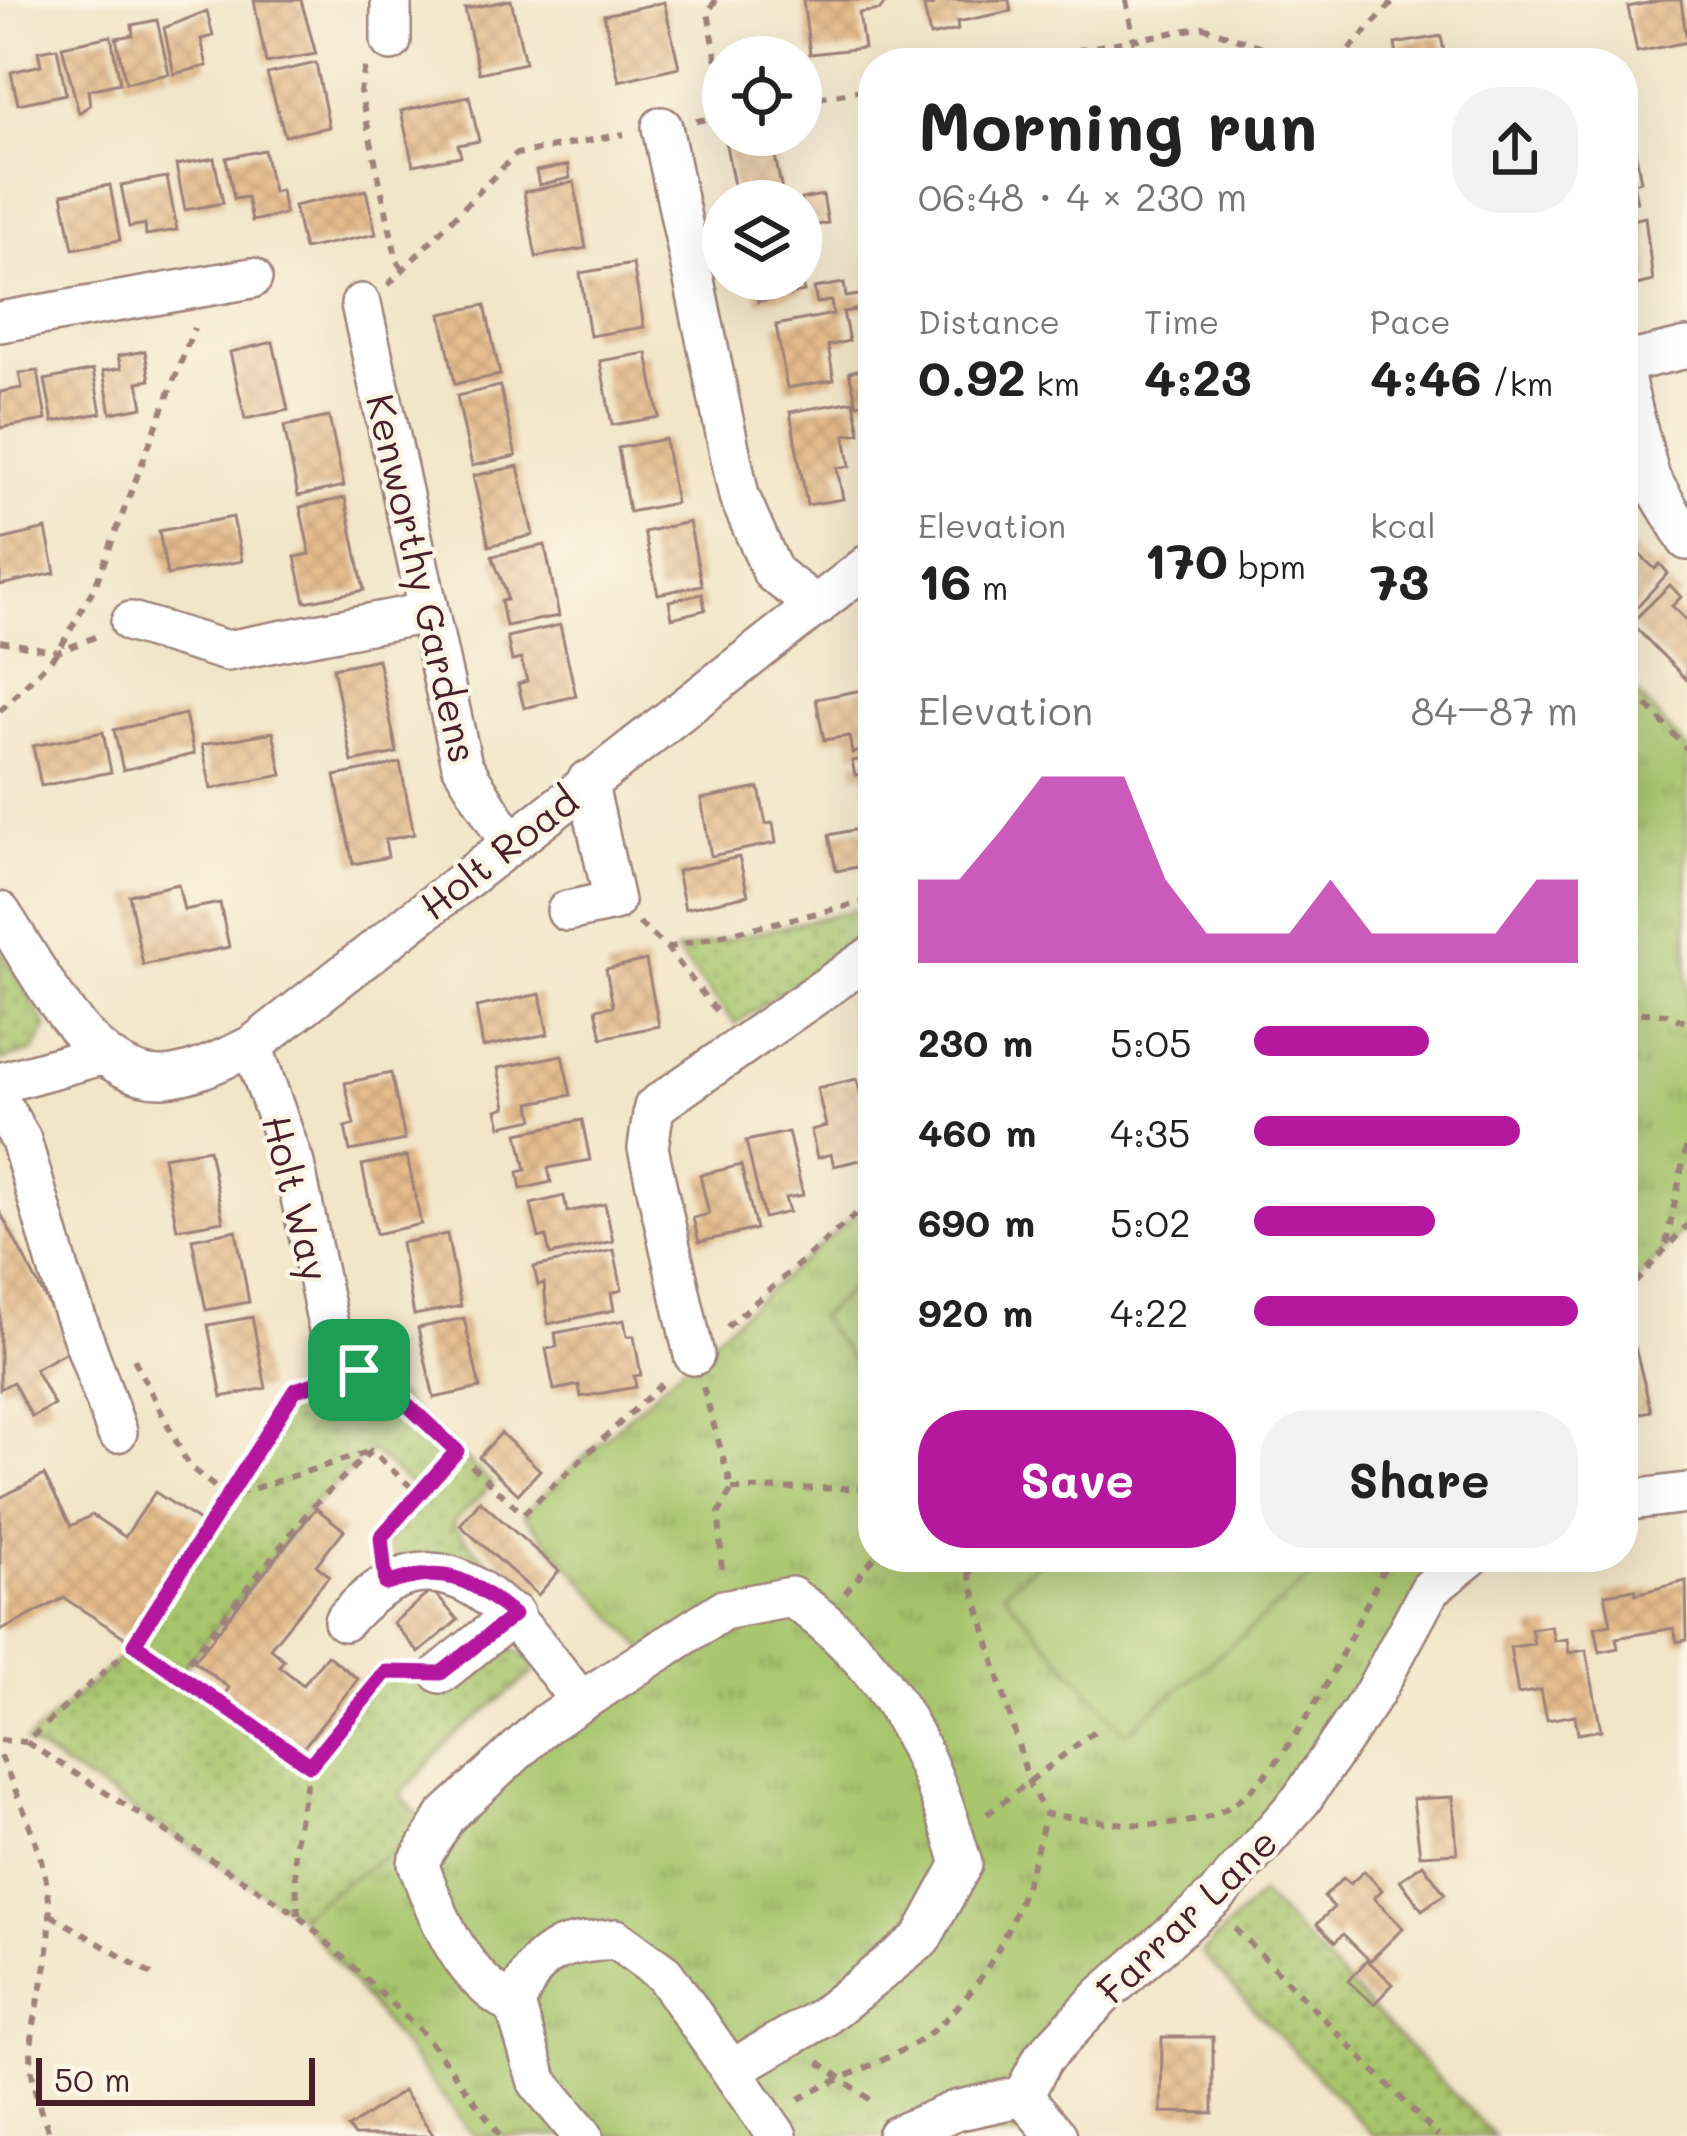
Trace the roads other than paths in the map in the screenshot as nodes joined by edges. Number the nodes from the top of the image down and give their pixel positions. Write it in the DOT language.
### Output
graph roads {
  1 [pos="391,0"];
  2 [pos="391,41"];
  3 [pos="662,127"];
  4 [pos="252,278"];
  5 [pos="361,304"];
  6 [pos="0,322"];
  7 [pos="1687,348"];
  8 [pos="1638,359"];
  9 [pos="1638,432"];
  10 [pos="1687,540"];
  11 [pos="858,573"];
  12 [pos="817,606"];
  13 [pos="426,613"];
  14 [pos="131,622"];
  15 [pos="587,781"];
  16 [pos="509,842"];
  17 [pos="567,911"];
  18 [pos="0,912"];
  19 [pos="858,965"];
  20 [pos="252,1046"];
  21 [pos="100,1055"];
  22 [pos="0,1082"];
  23 [pos="0,1102"];
  24 [pos="694,1354"];
  25 [pos="325,1368"];
  26 [pos="117,1432"];
  27 [pos="1687,1493"];
  28 [pos="1638,1499"];
  29 [pos="1451,1572"];
  30 [pos="514,1615"];
  31 [pos="344,1621"];
  32 [pos="441,1673"];
  33 [pos="580,1701"];
  34 [pos="515,2005"];
  35 [pos="734,2068"];
  36 [pos="1023,2096"];
  37 [pos="770,2127"];
  38 [pos="904,2133"];
  39 [pos="584,2136"];
  40 [pos="1057,2136"];
  1 -- 2 [label="street"];
  3 -- 12 [label="street"];
  4 -- 6 [label="street"];
  5 -- 13 [label="street, Kenworthy Gardens"];
  7 -- 8 [label="street"];
  9 -- 10 [label="street"];
  11 -- 12 [label="street, Holt Road"];
  12 -- 15 [label="street, Holt Road"];
  13 -- 14 [label="street"];
  13 -- 16 [label="street, Kenworthy Gardens"];
  15 -- 16 [label="street, Holt Road"];
  15 -- 17 [label="street"];
  16 -- 20 [label="street, Holt Road"];
  18 -- 21 [label="street"];
  19 -- 24 [label="street"];
  20 -- 21 [label="street, Holt Road"];
  20 -- 25 [label="street, Holt Way"];
  21 -- 22 [label="street"];
  23 -- 26 [label="street"];
  27 -- 28 [label="street"];
  29 -- 36 [label="street, Farrar Lane"];
  30 -- 31 [label="street"];
  30 -- 32 [label="street"];
  30 -- 33 [label="street"];
  33 -- 34 [label="street"];
  33 -- 35 [label="street"];
  34 -- 35 [label="street"];
  34 -- 39 [label="street"];
  35 -- 37 [label="street"];
  36 -- 38 [label="street"];
  36 -- 40 [label="street"];
}
